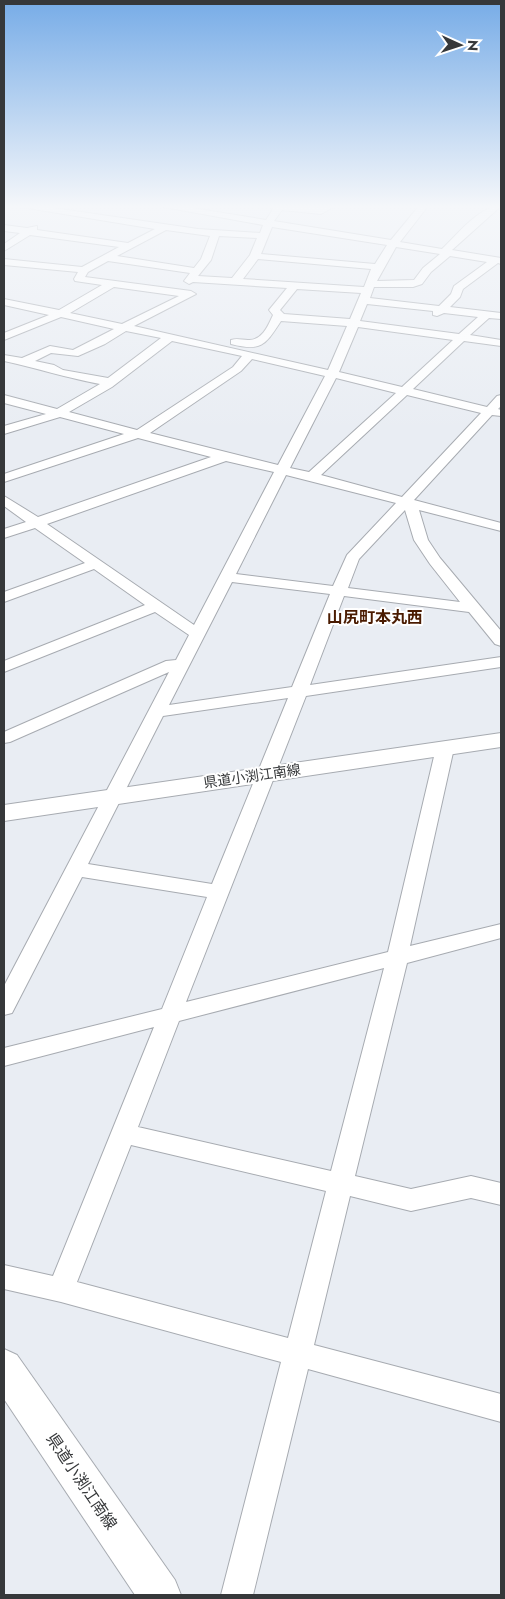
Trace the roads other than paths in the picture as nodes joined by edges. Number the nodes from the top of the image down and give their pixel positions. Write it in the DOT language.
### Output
graph roads {
  1 [pos="93,281"];
  2 [pos="185,281"];
  3 [pos="226,281"];
  4 [pos="372,281"];
  5 [pos="419,281"];
  6 [pos="469,281"];
  7 [pos="234,282"];
  8 [pos="113,283"];
  9 [pos="294,286"];
  10 [pos="170,290"];
  11 [pos="367,291"];
  12 [pos="4,302"];
  13 [pos="441,308"];
  14 [pos="60,314"];
  15 [pos="487,314"];
  16 [pos="501,316"];
  17 [pos="277,317"];
  18 [pos="354,322"];
  19 [pos="122,327"];
  20 [pos="422,331"];
  21 [pos="4,337"];
  22 [pos="170,337"];
  23 [pos="464,337"];
  24 [pos="501,344"];
  25 [pos="217,347"];
  26 [pos="249,355"];
  27 [pos="4,358"];
  28 [pos="26,361"];
  29 [pos="332,374"];
  30 [pos="110,382"];
  31 [pos="404,392"];
  32 [pos="501,399"];
  33 [pos="4,400"];
  34 [pos="495,412"];
  35 [pos="58,414"];
  36 [pos="4,430"];
  37 [pos="138,434"];
  38 [pos="225,457"];
  39 [pos="282,470"];
  40 [pos="312,477"];
  41 [pos="4,478"];
  42 [pos="4,500"];
  43 [pos="407,503"];
  44 [pos="36,523"];
  45 [pos="501,526"];
  46 [pos="4,534"];
  47 [pos="95,564"];
  48 [pos="227,578"];
  49 [pos="339,590"];
  50 [pos="4,597"];
  51 [pos="155,606"];
  52 [pos="474,608"];
  53 [pos="197,634"];
  54 [pos="501,641"];
  55 [pos="501,662"];
  56 [pos="181,664"];
  57 [pos="4,667"];
  58 [pos="300,690"];
  59 [pos="158,712"];
  60 [pos="4,738"];
  61 [pos="501,740"];
  62 [pos="445,748"];
  63 [pos="266,774"];
  64 [pos="112,796"];
  65 [pos="7,810"];
  66 [pos="75,869"];
  67 [pos="219,892"];
  68 [pos="501,931"];
  69 [pos="397,958"];
  70 [pos="4,1007"];
  71 [pos="173,1012"];
  72 [pos="4,1057"];
  73 [pos="124,1134"];
  74 [pos="340,1184"];
  75 [pos="501,1194"];
  76 [pos="4,1277"];
  77 [pos="61,1290"];
  78 [pos="297,1354"];
  79 [pos="9,1386"];
  80 [pos="501,1408"];
  81 [pos="160,1595"];
  82 [pos="237,1595"];
  1 -- 8 [label="street"];
  2 -- 10 [label="street"];
  3 -- 7 [label="street"];
  4 -- 11 [label="street"];
  5 -- 11 [label="street"];
  6 -- 13 [label="street"];
  7 -- 9 [label="street"];
  8 -- 10 [label="street"];
  8 -- 14 [label="street"];
  9 -- 11 [label="street"];
  9 -- 17 [label="street"];
  10 -- 19 [label="street"];
  11 -- 13 [label="street"];
  11 -- 18 [label="street"];
  12 -- 14 [label="street"];
  13 -- 15 [label="street"];
  13 -- 20 [label="street"];
  14 -- 19 [label="street"];
  14 -- 21 [label="street"];
  15 -- 16 [label="street"];
  15 -- 23 [label="street"];
  17 -- 18 [label="street"];
  17 -- 25 [label="street"];
  18 -- 20 [label="street"];
  18 -- 29 [label="street"];
  19 -- 22 [label="street"];
  19 -- 28 [label="street"];
  20 -- 23 [label="street"];
  22 -- 25 [label="street"];
  22 -- 30 [label="street"];
  23 -- 24 [label="street"];
  23 -- 31 [label="street"];
  25 -- 26 [label="street"];
  26 -- 29 [label="street"];
  26 -- 37 [label="street"];
  27 -- 28 [label="street"];
  28 -- 30 [label="street"];
  29 -- 31 [label="street"];
  29 -- 39 [label="street"];
  30 -- 35 [label="street"];
  31 -- 34 [label="street"];
  31 -- 40 [label="street"];
  32 -- 34 [label="street"];
  33 -- 35 [label="street"];
  34 -- 43 [label="street"];
  35 -- 36 [label="street"];
  35 -- 37 [label="street"];
  37 -- 38 [label="street"];
  37 -- 41 [label="street"];
  38 -- 39 [label="street"];
  38 -- 44 [label="street"];
  39 -- 40 [label="street"];
  39 -- 48 [label="street"];
  40 -- 43 [label="street"];
  42 -- 44 [label="street"];
  43 -- 45 [label="street"];
  43 -- 49 [label="street"];
  43 -- 52 [label="street"];
  44 -- 46 [label="street"];
  44 -- 47 [label="street"];
  47 -- 50 [label="street"];
  47 -- 51 [label="street"];
  48 -- 49 [label="street"];
  48 -- 53 [label="street"];
  49 -- 52 [label="street"];
  49 -- 58 [label="street"];
  51 -- 53 [label="street"];
  51 -- 57 [label="street"];
  52 -- 54 [label="street"];
  53 -- 56 [label="street"];
  55 -- 58 [label="street"];
  56 -- 59 [label="street"];
  56 -- 60 [label="street"];
  58 -- 59 [label="street"];
  58 -- 63 [label="street"];
  59 -- 64 [label="street"];
  61 -- 62 [label="main road, 県道小渕江南線"];
  62 -- 63 [label="main road, 県道小渕江南線"];
  62 -- 69 [label="street"];
  63 -- 64 [label="main road, 県道小渕江南線"];
  63 -- 67 [label="street"];
  64 -- 65 [label="main road, 県道小渕江南線"];
  64 -- 66 [label="street"];
  66 -- 67 [label="street"];
  66 -- 70 [label="street"];
  67 -- 71 [label="street"];
  68 -- 69 [label="street"];
  69 -- 71 [label="street"];
  69 -- 74 [label="street"];
  71 -- 72 [label="street"];
  71 -- 73 [label="street"];
  73 -- 74 [label="street"];
  73 -- 77 [label="street"];
  74 -- 75 [label="street"];
  74 -- 78 [label="street"];
  76 -- 77 [label="street"];
  77 -- 78 [label="street"];
  78 -- 80 [label="street"];
  78 -- 82 [label="street"];
  79 -- 81 [label="main road, 県道小渕江南線"];
}
